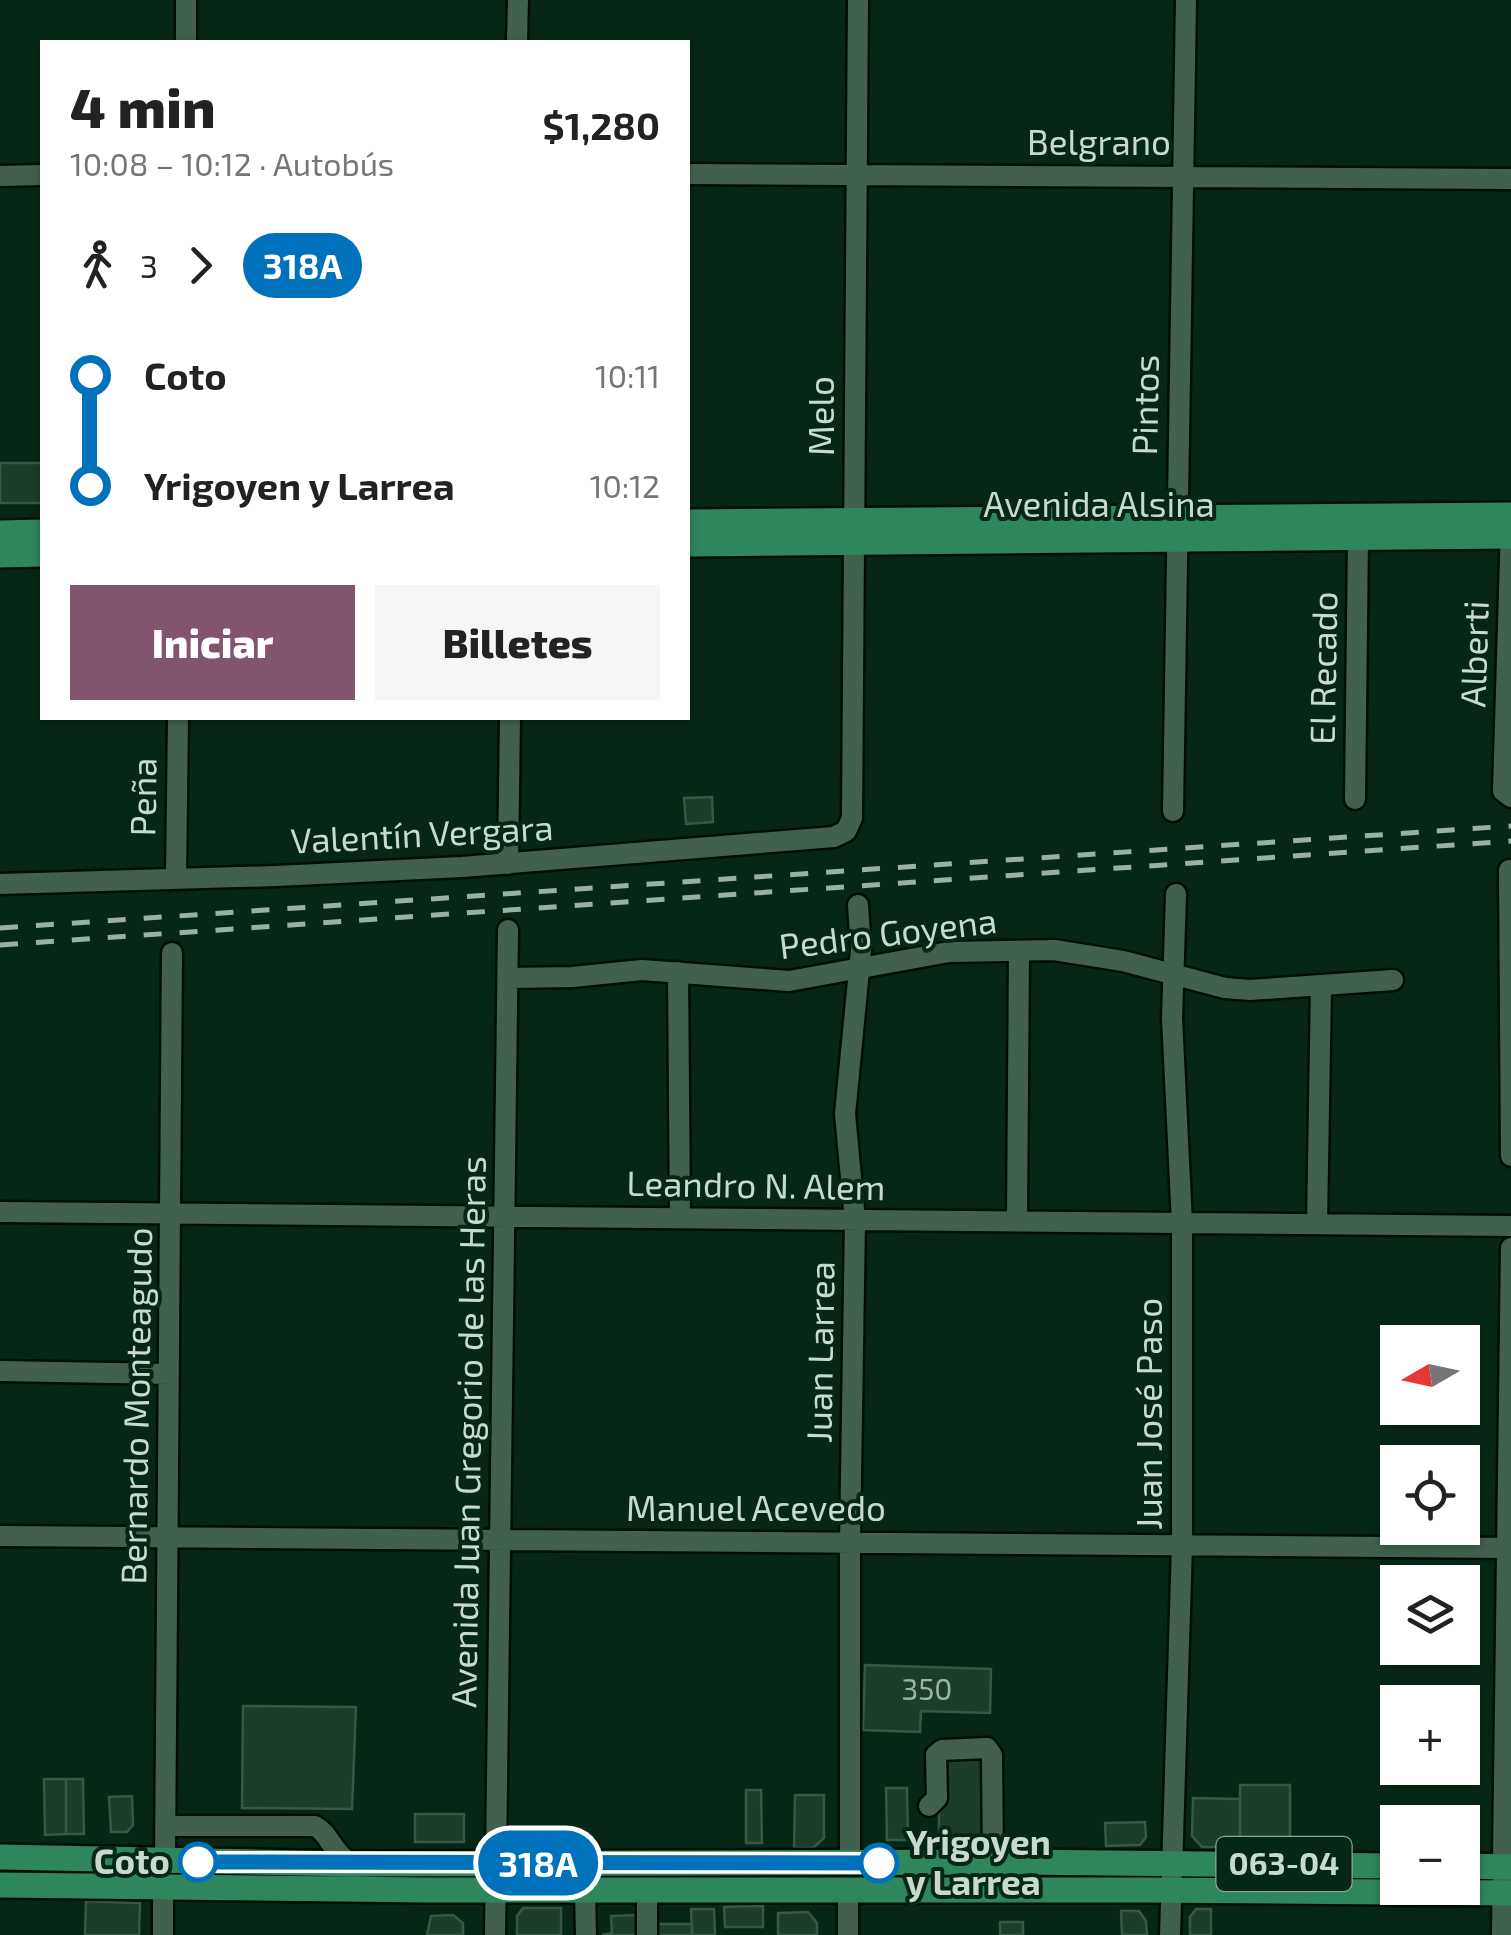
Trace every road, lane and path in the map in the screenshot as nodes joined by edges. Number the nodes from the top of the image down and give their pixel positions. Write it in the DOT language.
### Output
graph roads {
  1 [pos="186,0"];
  2 [pos="518,0"];
  3 [pos="858,0"];
  4 [pos="1186,0"];
  5 [pos="186,40"];
  6 [pos="517,40"];
  7 [pos="690,174"];
  8 [pos="856,174"];
  9 [pos="40,175"];
  10 [pos="0,176"];
  11 [pos="1182,176"];
  12 [pos="1511,179"];
  13 [pos="1511,512"];
  14 [pos="690,522"];
  15 [pos="1178,530"];
  16 [pos="854,531"];
  17 [pos="0,532"];
  18 [pos="40,532"];
  19 [pos="1511,536"];
  20 [pos="1358,538"];
  21 [pos="690,544"];
  22 [pos="0,554"];
  23 [pos="40,554"];
  24 [pos="178,720"];
  25 [pos="510,720"];
  26 [pos="1511,797"];
  27 [pos="1355,799"];
  28 [pos="1173,811"];
  29 [pos="846,832"];
  30 [pos="508,864"];
  31 [pos="1509,870"];
  32 [pos="176,878"];
  33 [pos="0,884"];
  34 [pos="1176,894"];
  35 [pos="858,905"];
  36 [pos="1510,906"];
  37 [pos="508,930"];
  38 [pos="1019,950"];
  39 [pos="172,953"];
  40 [pos="859,970"];
  41 [pos="678,972"];
  42 [pos="1172,974"];
  43 [pos="508,978"];
  44 [pos="1393,980"];
  45 [pos="1321,986"];
  46 [pos="1511,1156"];
  47 [pos="0,1212"];
  48 [pos="172,1213"];
  49 [pos="504,1216"];
  50 [pos="680,1218"];
  51 [pos="856,1220"];
  52 [pos="1018,1222"];
  53 [pos="1182,1223"];
  54 [pos="1317,1224"];
  55 [pos="1511,1226"];
  56 [pos="1511,1248"];
  57 [pos="0,1371"];
  58 [pos="169,1374"];
  59 [pos="0,1536"];
  60 [pos="167,1537"];
  61 [pos="500,1540"];
  62 [pos="850,1542"];
  63 [pos="1182,1544"];
  64 [pos="1509,1548"];
  65 [pos="930,1806"];
  66 [pos="174,1826"];
  67 [pos="341,1856"];
  68 [pos="0,1857"];
  69 [pos="165,1860"];
  70 [pos="992,1862"];
  71 [pos="850,1863"];
  72 [pos="1170,1863"];
  73 [pos="496,1864"];
  74 [pos="1380,1866"];
  75 [pos="1480,1866"];
  76 [pos="1506,1867"];
  77 [pos="0,1885"];
  78 [pos="163,1886"];
  79 [pos="496,1890"];
  80 [pos="586,1890"];
  81 [pos="646,1891"];
  82 [pos="848,1891"];
  83 [pos="1170,1891"];
  84 [pos="1507,1893"];
  85 [pos="163,1935"];
  86 [pos="495,1935"];
  87 [pos="586,1935"];
  88 [pos="647,1935"];
  89 [pos="848,1935"];
  90 [pos="1170,1935"];
  91 [pos="1502,1935"];
  1 -- 5 [label="street"];
  2 -- 6 [label="street"];
  3 -- 8 [label="street, Melo"];
  4 -- 11 [label="street, Pintos"];
  7 -- 8 [label="street, Belgrano"];
  8 -- 11 [label="street, Belgrano"];
  8 -- 16 [label="street, Melo"];
  9 -- 10 [label="street"];
  11 -- 12 [label="street, Belgrano"];
  11 -- 15 [label="street, Pintos"];
  13 -- 15 [label="main road, Avenida Alsina"];
  13 -- 19 [label="street, Alberti"];
  14 -- 16 [label="main road, Avenida Alsina"];
  15 -- 16 [label="main road, Avenida Alsina"];
  15 -- 20 [label="main road, Avenida Alsina"];
  15 -- 28 [label="street, Pintos"];
  16 -- 21 [label="main road, Avenida Alsina"];
  16 -- 29 [label="street, Melo"];
  17 -- 18 [label="main road"];
  19 -- 20 [label="main road, Avenida Alsina"];
  19 -- 26 [label="street, Alberti"];
  20 -- 27 [label="street, El Recado"];
  22 -- 23 [label="main road"];
  24 -- 32 [label="street, Peña"];
  25 -- 30 [label="street"];
  29 -- 30 [label="street, Valentín Vergara"];
  30 -- 32 [label="street, Valentín Vergara"];
  31 -- 36 [label="street"];
  32 -- 33 [label="street, Valentín Vergara"];
  34 -- 42 [label="street, Juan José Paso"];
  35 -- 40 [label="street, Juan Larrea"];
  36 -- 46 [label="street"];
  37 -- 43 [label="street, Avenida Juan Gregorio de las Heras"];
  38 -- 40 [label="street, Pedro Goyena"];
  38 -- 42 [label="street, Pedro Goyena"];
  38 -- 52 [label="street"];
  39 -- 48 [label="street, Bernardo Monteagudo"];
  40 -- 41 [label="street, Pedro Goyena"];
  40 -- 51 [label="street, Juan Larrea"];
  41 -- 43 [label="street, Pedro Goyena"];
  41 -- 50 [label="street"];
  42 -- 45 [label="street, Pedro Goyena"];
  42 -- 53 [label="street, Juan José Paso"];
  43 -- 49 [label="street, Avenida Juan Gregorio de las Heras"];
  44 -- 45 [label="street, Pedro Goyena"];
  45 -- 54 [label="street"];
  47 -- 48 [label="street, Leandro N. Alem"];
  48 -- 49 [label="street, Leandro N. Alem"];
  48 -- 58 [label="street, Bernardo Monteagudo"];
  49 -- 50 [label="street, Leandro N. Alem"];
  49 -- 61 [label="street, Avenida Juan Gregorio de las Heras"];
  50 -- 51 [label="street, Leandro N. Alem"];
  51 -- 52 [label="street, Leandro N. Alem"];
  51 -- 62 [label="street, Juan Larrea"];
  52 -- 53 [label="street, Leandro N. Alem"];
  53 -- 54 [label="street, Leandro N. Alem"];
  53 -- 63 [label="street, Juan José Paso"];
  54 -- 55 [label="street, Leandro N. Alem"];
  56 -- 64 [label="street"];
  57 -- 58 [label="street"];
  58 -- 60 [label="street, Bernardo Monteagudo"];
  59 -- 60 [label="street, Manuel Acevedo"];
  60 -- 61 [label="street, Manuel Acevedo"];
  60 -- 66 [label="street, Bernardo Monteagudo"];
  61 -- 62 [label="street, Manuel Acevedo"];
  61 -- 73 [label="street, Avenida Juan Gregorio de las Heras"];
  62 -- 63 [label="street, Manuel Acevedo"];
  62 -- 71 [label="street, Juan Larrea"];
  63 -- 64 [label="street, Manuel Acevedo"];
  63 -- 72 [label="street, Juan José Paso"];
  64 -- 76 [label="street"];
  65 -- 70 [label="street"];
  66 -- 67 [label="street"];
  66 -- 69 [label="street, Bernardo Monteagudo"];
  67 -- 69 [label="main road, 063-04"];
  67 -- 73 [label="main road, 063-04"];
  68 -- 69 [label="main road, 063-04"];
  70 -- 71 [label="main road, 063-04"];
  70 -- 72 [label="main road, 063-04"];
  71 -- 73 [label="main road, 063-04"];
  72 -- 74 [label="main road, 063-04"];
  72 -- 83 [label="street, Juan José Paso"];
  73 -- 79 [label="street, Avenida Juan Gregorio de las Heras"];
  75 -- 76 [label="main road"];
  76 -- 84 [label="street"];
  77 -- 78 [label="main road, 063-04"];
  78 -- 79 [label="main road, 063-04"];
  78 -- 85 [label="street"];
  79 -- 80 [label="main road, 063-04"];
  79 -- 86 [label="street, Avenida Juan Gregorio de las Heras"];
  80 -- 81 [label="main road, 063-04"];
  80 -- 87 [label="street"];
  81 -- 82 [label="main road, 063-04"];
  81 -- 88 [label="street"];
  82 -- 83 [label="main road, 063-04"];
  82 -- 89 [label="street"];
  83 -- 84 [label="main road, 063-04"];
  83 -- 90 [label="street, Juan José Paso"];
  84 -- 91 [label="street"];
}
